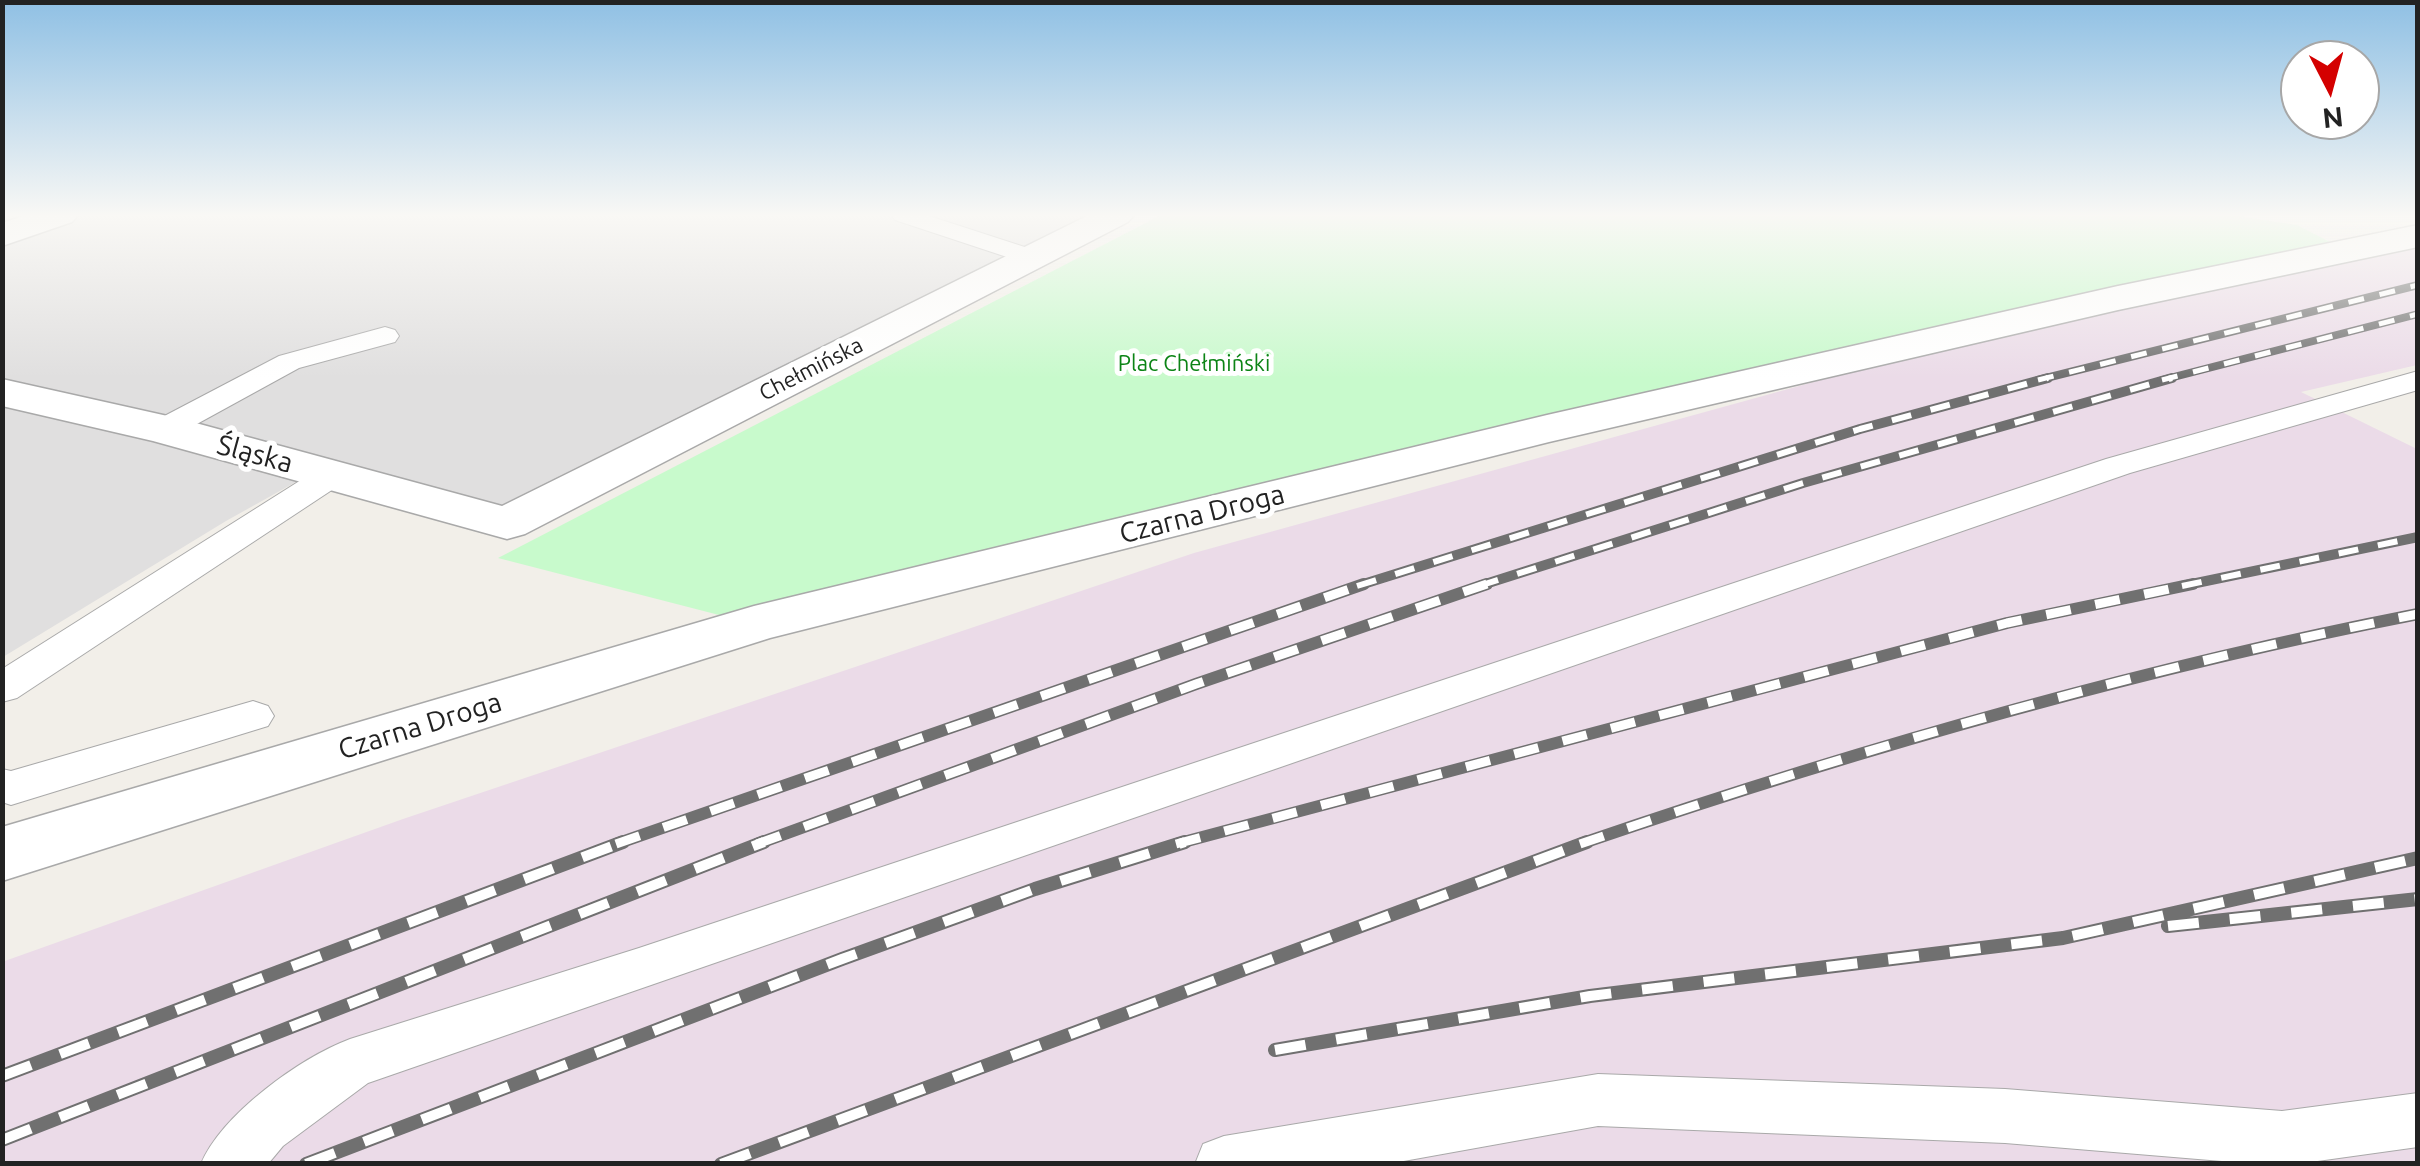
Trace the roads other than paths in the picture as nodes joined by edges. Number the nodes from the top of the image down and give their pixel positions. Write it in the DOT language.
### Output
graph roads {
  1 [pos="1009,269"];
  2 [pos="2252,269"];
  3 [pos="385,336"];
  4 [pos="2418,380"];
  5 [pos="2,392"];
  6 [pos="164,429"];
  7 [pos="332,475"];
  8 [pos="507,524"];
  9 [pos="2,688"];
  10 [pos="253,716"];
  11 [pos="2,786"];
  12 [pos="2,854"];
  13 [pos="2418,1120"];
  14 [pos="230,1164"];
  15 [pos="1224,1164"];
  1 -- 8 [label="street, Chełmińska"];
  2 -- 12 [label="street, Czarna Droga"];
  3 -- 6 [label="lane"];
  4 -- 14 [label="lane"];
  5 -- 6 [label="street, Śląska"];
  6 -- 7 [label="street, Śląska"];
  7 -- 8 [label="street, Śląska"];
  7 -- 9 [label="lane"];
  10 -- 11 [label="lane"];
  13 -- 15 [label="lane"];
}
